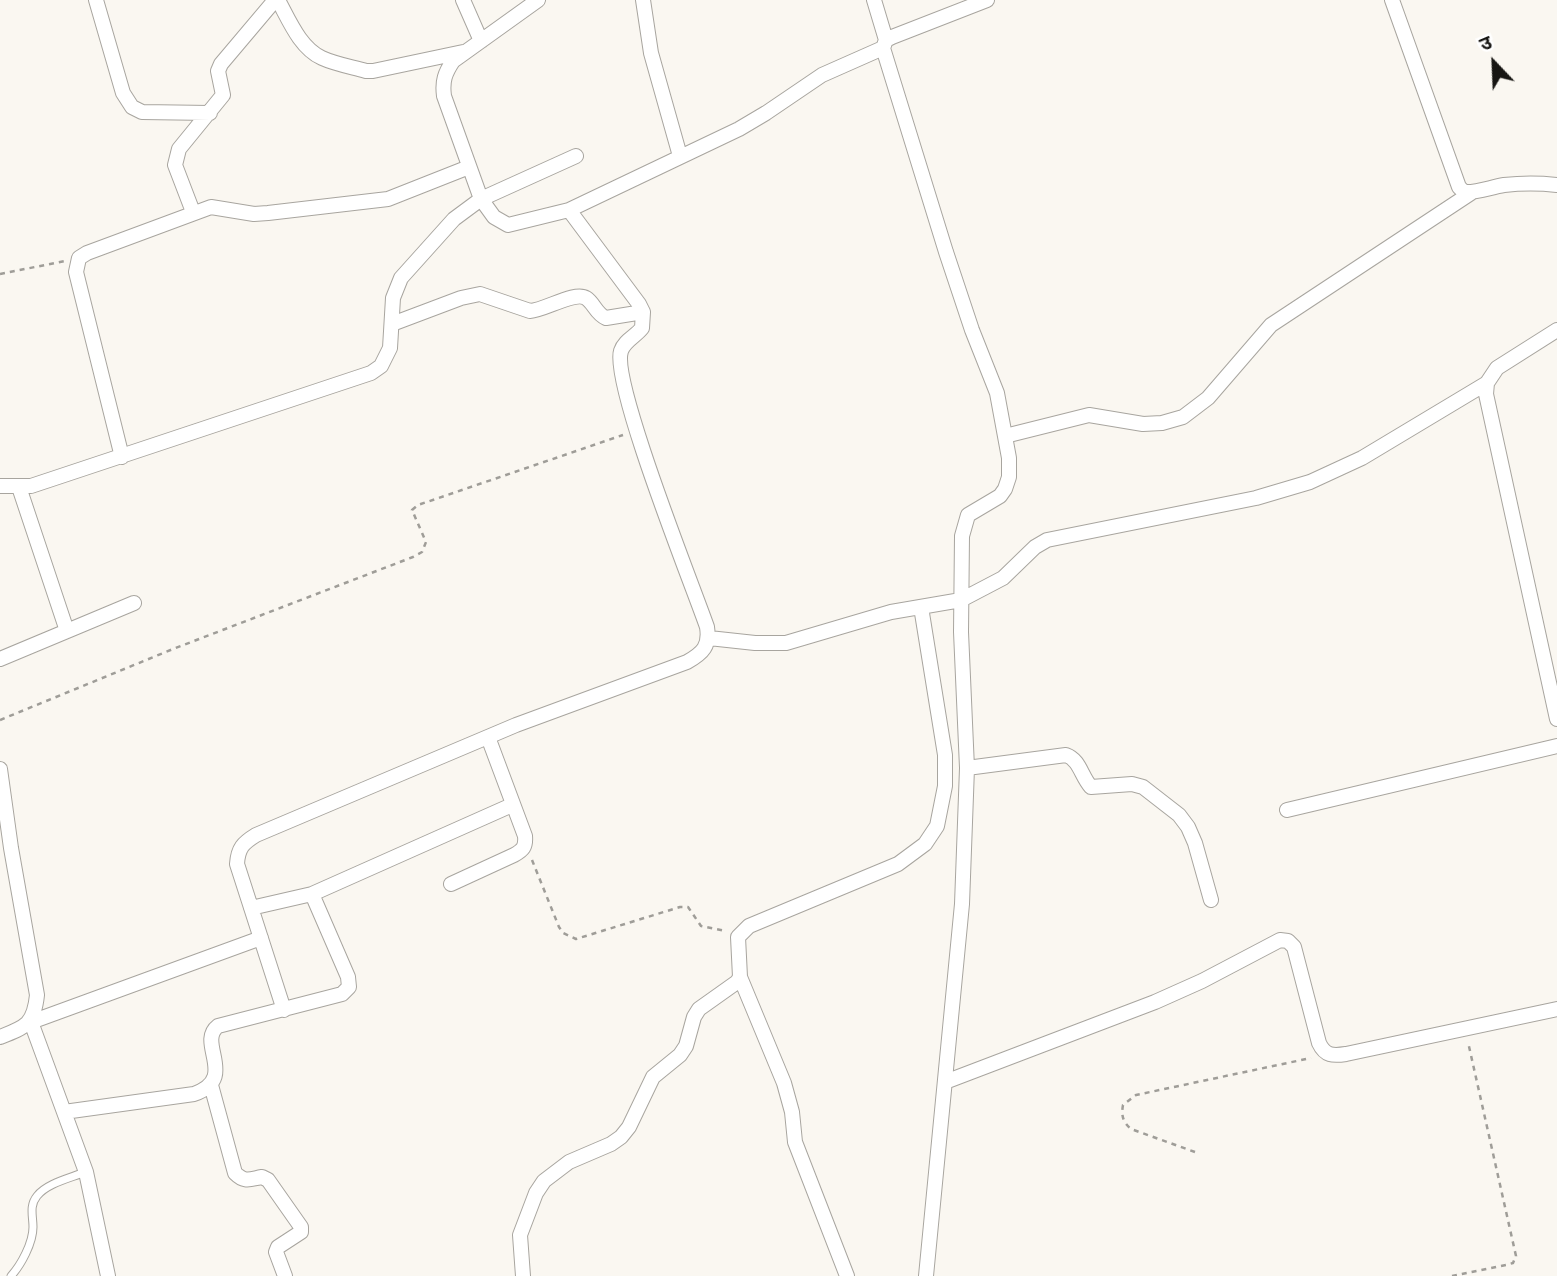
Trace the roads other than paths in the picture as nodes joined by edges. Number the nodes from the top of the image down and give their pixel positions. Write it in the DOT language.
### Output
graph roads {
  1 [pos="96,0"];
  2 [pos="276,0"];
  3 [pos="463,0"];
  4 [pos="538,0"];
  5 [pos="643,0"];
  6 [pos="874,0"];
  7 [pos="987,0"];
  8 [pos="1392,0"];
  9 [pos="481,41"];
  10 [pos="884,44"];
  11 [pos="465,52"];
  12 [pos="210,113"];
  13 [pos="576,156"];
  14 [pos="680,156"];
  15 [pos="469,167"];
  16 [pos="1557,185"];
  17 [pos="1471,193"];
  18 [pos="481,199"];
  19 [pos="569,210"];
  20 [pos="192,212"];
  21 [pos="643,313"];
  22 [pos="392,324"];
  23 [pos="1557,330"];
  24 [pos="1487,383"];
  25 [pos="1005,436"];
  26 [pos="122,457"];
  27 [pos="0,486"];
  28 [pos="19,487"];
  29 [pos="952,602"];
  30 [pos="134,603"];
  31 [pos="921,607"];
  32 [pos="67,631"];
  33 [pos="709,638"];
  34 [pos="0,659"];
  35 [pos="1557,719"];
  36 [pos="488,737"];
  37 [pos="1557,746"];
  38 [pos="967,768"];
  39 [pos="0,769"];
  40 [pos="512,805"];
  41 [pos="1287,810"];
  42 [pos="451,884"];
  43 [pos="312,894"];
  44 [pos="1211,900"];
  45 [pos="251,908"];
  46 [pos="261,938"];
  47 [pos="740,977"];
  48 [pos="1557,1009"];
  49 [pos="284,1010"];
  50 [pos="31,1022"];
  51 [pos="0,1037"];
  52 [pos="945,1082"];
  53 [pos="211,1085"];
  54 [pos="64,1112"];
  55 [pos="86,1172"];
  56 [pos="11,1276"];
  57 [pos="108,1276"];
  58 [pos="285,1276"];
  59 [pos="523,1276"];
  60 [pos="847,1276"];
  61 [pos="926,1276"];
  1 -- 12 [label="street"];
  2 -- 11 [label="street"];
  2 -- 12 [label="street"];
  3 -- 9 [label="street"];
  4 -- 9 [label="street"];
  5 -- 14 [label="street"];
  6 -- 10 [label="street"];
  7 -- 10 [label="street"];
  8 -- 17 [label="street"];
  9 -- 11 [label="street"];
  10 -- 14 [label="street"];
  10 -- 25 [label="street"];
  11 -- 15 [label="street"];
  12 -- 20 [label="street"];
  13 -- 18 [label="street"];
  14 -- 19 [label="street"];
  15 -- 18 [label="street"];
  15 -- 20 [label="street"];
  16 -- 17 [label="street"];
  17 -- 25 [label="street"];
  18 -- 19 [label="street"];
  18 -- 22 [label="street"];
  19 -- 21 [label="street"];
  20 -- 26 [label="street"];
  21 -- 22 [label="street"];
  21 -- 33 [label="street"];
  22 -- 26 [label="street"];
  23 -- 24 [label="street"];
  24 -- 29 [label="street"];
  24 -- 35 [label="street"];
  25 -- 29 [label="street"];
  26 -- 28 [label="street"];
  27 -- 28 [label="street"];
  28 -- 32 [label="street"];
  29 -- 31 [label="street"];
  29 -- 38 [label="street"];
  30 -- 32 [label="street"];
  31 -- 33 [label="street"];
  31 -- 47 [label="street"];
  32 -- 34 [label="street"];
  33 -- 36 [label="street"];
  36 -- 40 [label="street"];
  36 -- 45 [label="street"];
  37 -- 41 [label="street"];
  38 -- 44 [label="street"];
  38 -- 52 [label="street"];
  39 -- 50 [label="street"];
  40 -- 42 [label="street"];
  40 -- 43 [label="street"];
  43 -- 45 [label="street"];
  43 -- 49 [label="street"];
  45 -- 46 [label="street"];
  46 -- 49 [label="street"];
  46 -- 50 [label="street"];
  47 -- 59 [label="street"];
  47 -- 60 [label="street"];
  48 -- 52 [label="street"];
  49 -- 53 [label="street"];
  50 -- 51 [label="street"];
  50 -- 54 [label="street"];
  52 -- 61 [label="street"];
  53 -- 54 [label="street"];
  53 -- 58 [label="street"];
  54 -- 55 [label="street"];
  55 -- 56 [label="lane"];
  55 -- 57 [label="street"];
}
